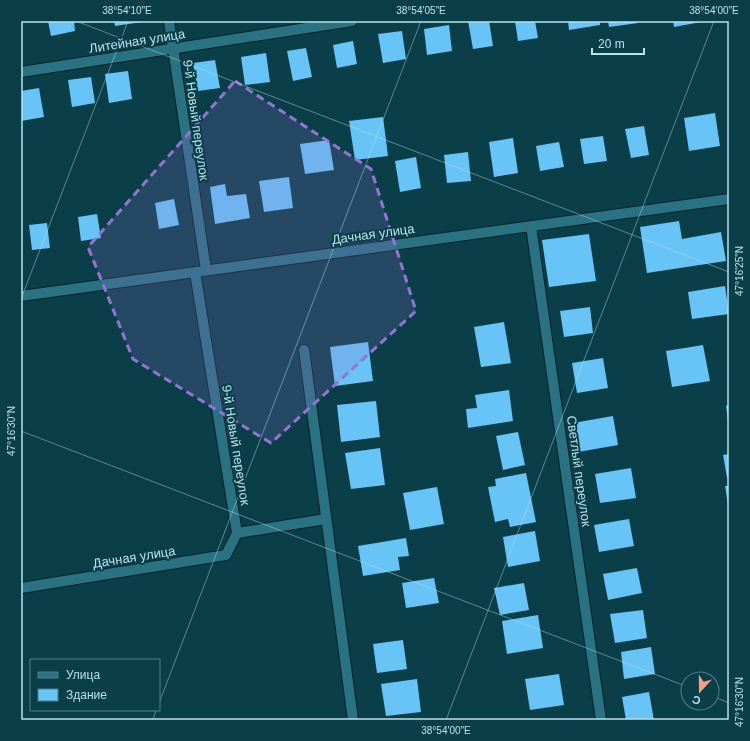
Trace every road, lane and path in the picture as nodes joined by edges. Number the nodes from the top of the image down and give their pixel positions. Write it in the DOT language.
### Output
graph roads {
  1 [pos="169,21"];
  2 [pos="352,21"];
  3 [pos="173,49"];
  4 [pos="21,72"];
  5 [pos="729,199"];
  6 [pos="531,226"];
  7 [pos="206,270"];
  8 [pos="195,272"];
  9 [pos="21,296"];
  10 [pos="304,350"];
  11 [pos="326,519"];
  12 [pos="237,533"];
  13 [pos="21,588"];
  14 [pos="353,720"];
  15 [pos="601,720"];
  1 -- 3 [label="street, 9-й Новый переулок"];
  2 -- 3 [label="street, Литейная улица"];
  3 -- 4 [label="street, Литейная улица"];
  3 -- 7 [label="street, 9-й Новый переулок"];
  5 -- 6 [label="street, Дачная улица"];
  6 -- 7 [label="street, Дачная улица"];
  6 -- 15 [label="street, Светлый переулок"];
  7 -- 8 [label="street, Дачная улица"];
  8 -- 9 [label="street, Дачная улица"];
  8 -- 12 [label="street, 9-й Новый переулок"];
  10 -- 11 [label="street"];
  11 -- 12 [label="street"];
  11 -- 14 [label="street"];
  12 -- 13 [label="street, Дачная улица"];
}
